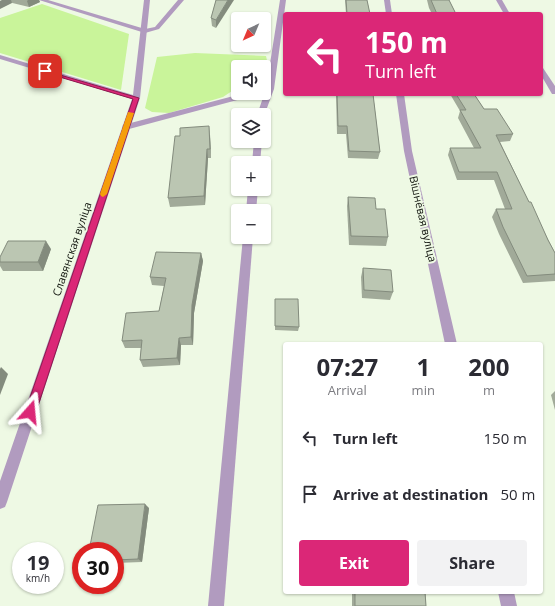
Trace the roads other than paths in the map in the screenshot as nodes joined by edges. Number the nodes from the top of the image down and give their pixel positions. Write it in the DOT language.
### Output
graph roads {
  1 [pos="42,0"];
  2 [pos="147,0"];
  3 [pos="181,0"];
  4 [pos="283,0"];
  5 [pos="387,0"];
  6 [pos="499,0"];
  7 [pos="389,12"];
  8 [pos="506,12"];
  9 [pos="145,31"];
  10 [pos="0,57"];
  11 [pos="271,67"];
  12 [pos="543,72"];
  13 [pos="555,92"];
  14 [pos="400,96"];
  15 [pos="136,98"];
  16 [pos="231,99"];
  17 [pos="126,127"];
  18 [pos="247,244"];
  19 [pos="451,342"];
  20 [pos="0,502"];
  21 [pos="506,594"];
  22 [pos="216,606"];
  23 [pos="509,606"];
  1 -- 9 [label="street"];
  2 -- 9 [label="street, Славянская вуліца"];
  3 -- 9 [label="street"];
  4 -- 11 [label="street"];
  5 -- 7 [label="street"];
  6 -- 8 [label="street"];
  9 -- 15 [label="street, Славянская вуліца"];
  10 -- 15 [label="street"];
  12 -- 13 [label="street"];
  14 -- 19 [label="street, Вішнёвая вуліца"];
  15 -- 17 [label="street, Славянская вуліца"];
  16 -- 17 [label="street"];
  17 -- 20 [label="street, Славянская вуліца"];
  18 -- 22 [label="street"];
  21 -- 23 [label="street"];
}
